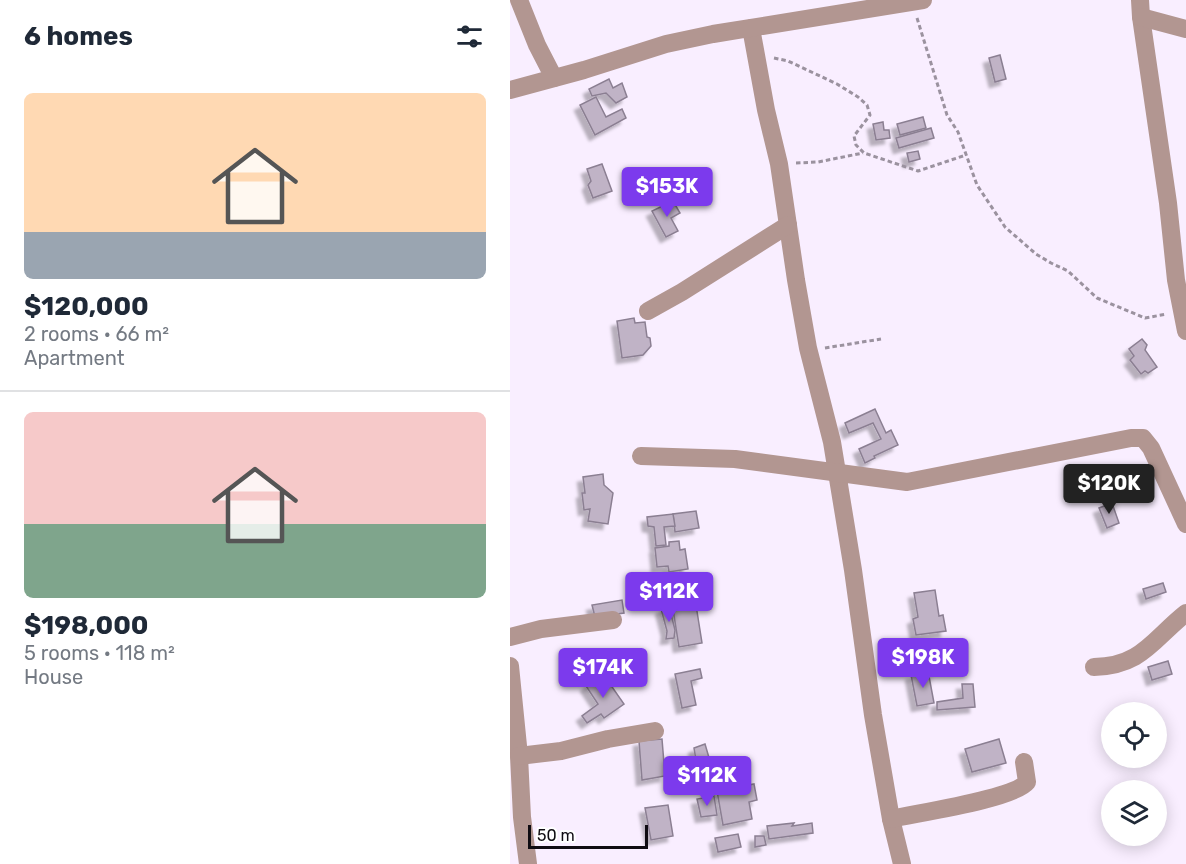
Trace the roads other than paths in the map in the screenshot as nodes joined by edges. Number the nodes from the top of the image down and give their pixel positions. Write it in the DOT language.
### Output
graph roads {
  1 [pos="519,0"];
  2 [pos="907,2"];
  3 [pos="1141,8"];
  4 [pos="751,28"];
  5 [pos="1186,29"];
  6 [pos="554,78"];
  7 [pos="510,90"];
  8 [pos="788,225"];
  9 [pos="648,311"];
  10 [pos="1186,331"];
  11 [pos="641,456"];
  12 [pos="836,472"];
  13 [pos="1186,524"];
  14 [pos="1186,613"];
  15 [pos="613,620"];
  16 [pos="510,637"];
  17 [pos="510,666"];
  18 [pos="1094,667"];
  19 [pos="655,731"];
  20 [pos="519,756"];
  21 [pos="1024,762"];
  22 [pos="891,819"];
  23 [pos="528,864"];
  24 [pos="902,864"];
  1 -- 6 [label="street"];
  2 -- 4 [label="street"];
  3 -- 5 [label="street"];
  3 -- 10 [label="street"];
  4 -- 6 [label="street"];
  4 -- 8 [label="street"];
  6 -- 7 [label="street"];
  8 -- 9 [label="street"];
  8 -- 12 [label="street"];
  11 -- 12 [label="street"];
  12 -- 13 [label="street"];
  12 -- 22 [label="street"];
  14 -- 18 [label="street"];
  15 -- 16 [label="street"];
  17 -- 20 [label="street"];
  19 -- 20 [label="street"];
  20 -- 23 [label="street"];
  21 -- 22 [label="street"];
  22 -- 24 [label="street"];
}
